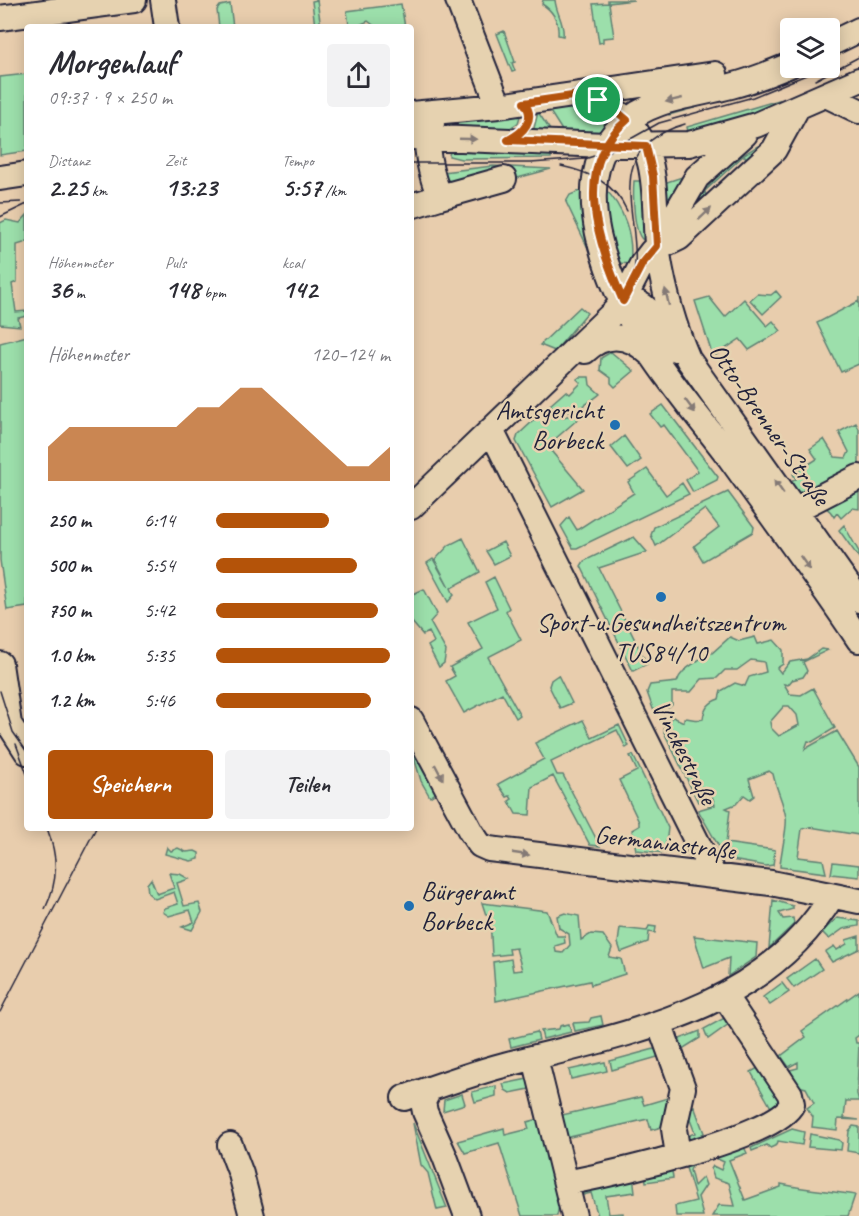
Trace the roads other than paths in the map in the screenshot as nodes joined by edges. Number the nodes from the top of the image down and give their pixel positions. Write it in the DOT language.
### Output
graph roads {
  1 [pos="134,0"];
  2 [pos="163,0"];
  3 [pos="458,0"];
  4 [pos="0,18"];
  5 [pos="167,24"];
  6 [pos="780,59"];
  7 [pos="780,69"];
  8 [pos="859,80"];
  9 [pos="579,95"];
  10 [pos="828,96"];
  11 [pos="524,103"];
  12 [pos="491,107"];
  13 [pos="796,110"];
  14 [pos="859,111"];
  15 [pos="414,114"];
  16 [pos="627,120"];
  17 [pos="756,125"];
  18 [pos="419,137"];
  19 [pos="508,140"];
  20 [pos="606,145"];
  21 [pos="646,146"];
  22 [pos="24,174"];
  23 [pos="0,178"];
  24 [pos="504,179"];
  25 [pos="440,197"];
  26 [pos="414,205"];
  27 [pos="657,246"];
  28 [pos="625,298"];
  29 [pos="655,359"];
  30 [pos="694,371"];
  31 [pos="533,389"];
  32 [pos="491,430"];
  33 [pos="859,477"];
  34 [pos="414,504"];
  35 [pos="795,510"];
  36 [pos="859,600"];
  37 [pos="859,640"];
  38 [pos="0,664"];
  39 [pos="414,726"];
  40 [pos="24,747"];
  41 [pos="714,876"];
  42 [pos="832,896"];
  43 [pos="859,901"];
  44 [pos="724,995"];
  45 [pos="660,1025"];
  46 [pos="535,1058"];
  47 [pos="429,1090"];
  48 [pos="404,1098"];
  49 [pos="230,1145"];
  50 [pos="678,1155"];
  51 [pos="566,1183"];
  52 [pos="252,1216"];
  53 [pos="467,1216"];
  54 [pos="574,1216"];
  1 -- 4 [label="street"];
  2 -- 5 [label="street"];
  3 -- 12 [label="street"];
  6 -- 9 [label="street"];
  7 -- 16 [label="street, one-way"];
  8 -- 10 [label="street"];
  9 -- 11 [label="street"];
  9 -- 16 [label="street"];
  10 -- 13 [label="street"];
  10 -- 14 [label="street"];
  11 -- 12 [label="street"];
  11 -- 19 [label="street"];
  12 -- 15 [label="street"];
  12 -- 18 [label="street"];
  13 -- 17 [label="street"];
  27 -- 13 [label="street, one-way"];
  16 -- 20 [label="street"];
  16 -- 21 [label="street"];
  17 -- 21 [label="street"];
  17 -- 27 [label="street"];
  18 -- 19 [label="street, one-way"];
  18 -- 25 [label="street"];
  19 -- 20 [label="street"];
  20 -- 21 [label="street"];
  20 -- 28 [label="street, Otto-Brenner-Straße"];
  21 -- 27 [label="street, Otto-Brenner-Straße"];
  22 -- 23 [label="street"];
  24 -- 25 [label="street"];
  25 -- 26 [label="street"];
  27 -- 28 [label="street"];
  30 -- 27 [label="street, Otto-Brenner-Straße, one-way"];
  28 -- 29 [label="street, Otto-Brenner-Straße"];
  28 -- 30 [label="street"];
  28 -- 31 [label="street"];
  29 -- 31 [label="street"];
  29 -- 37 [label="street, Otto-Brenner-Straße, one-way"];
  35 -- 30 [label="street, Otto-Brenner-Straße, one-way"];
  31 -- 32 [label="street"];
  32 -- 34 [label="street"];
  32 -- 41 [label="street, Vinckestraße"];
  33 -- 35 [label="street"];
  35 -- 36 [label="street, Otto-Brenner-Straße"];
  38 -- 40 [label="street"];
  39 -- 41 [label="street, Germaniastraße, one-way"];
  41 -- 42 [label="street, Germaniastraße"];
  42 -- 43 [label="street, Germaniastraße"];
  42 -- 44 [label="street"];
  44 -- 45 [label="street"];
  44 -- 50 [label="street"];
  45 -- 46 [label="street"];
  45 -- 50 [label="street"];
  46 -- 47 [label="street"];
  46 -- 51 [label="street"];
  47 -- 48 [label="street"];
  47 -- 53 [label="street"];
  49 -- 52 [label="street"];
  50 -- 51 [label="street"];
  51 -- 54 [label="street"];
}
